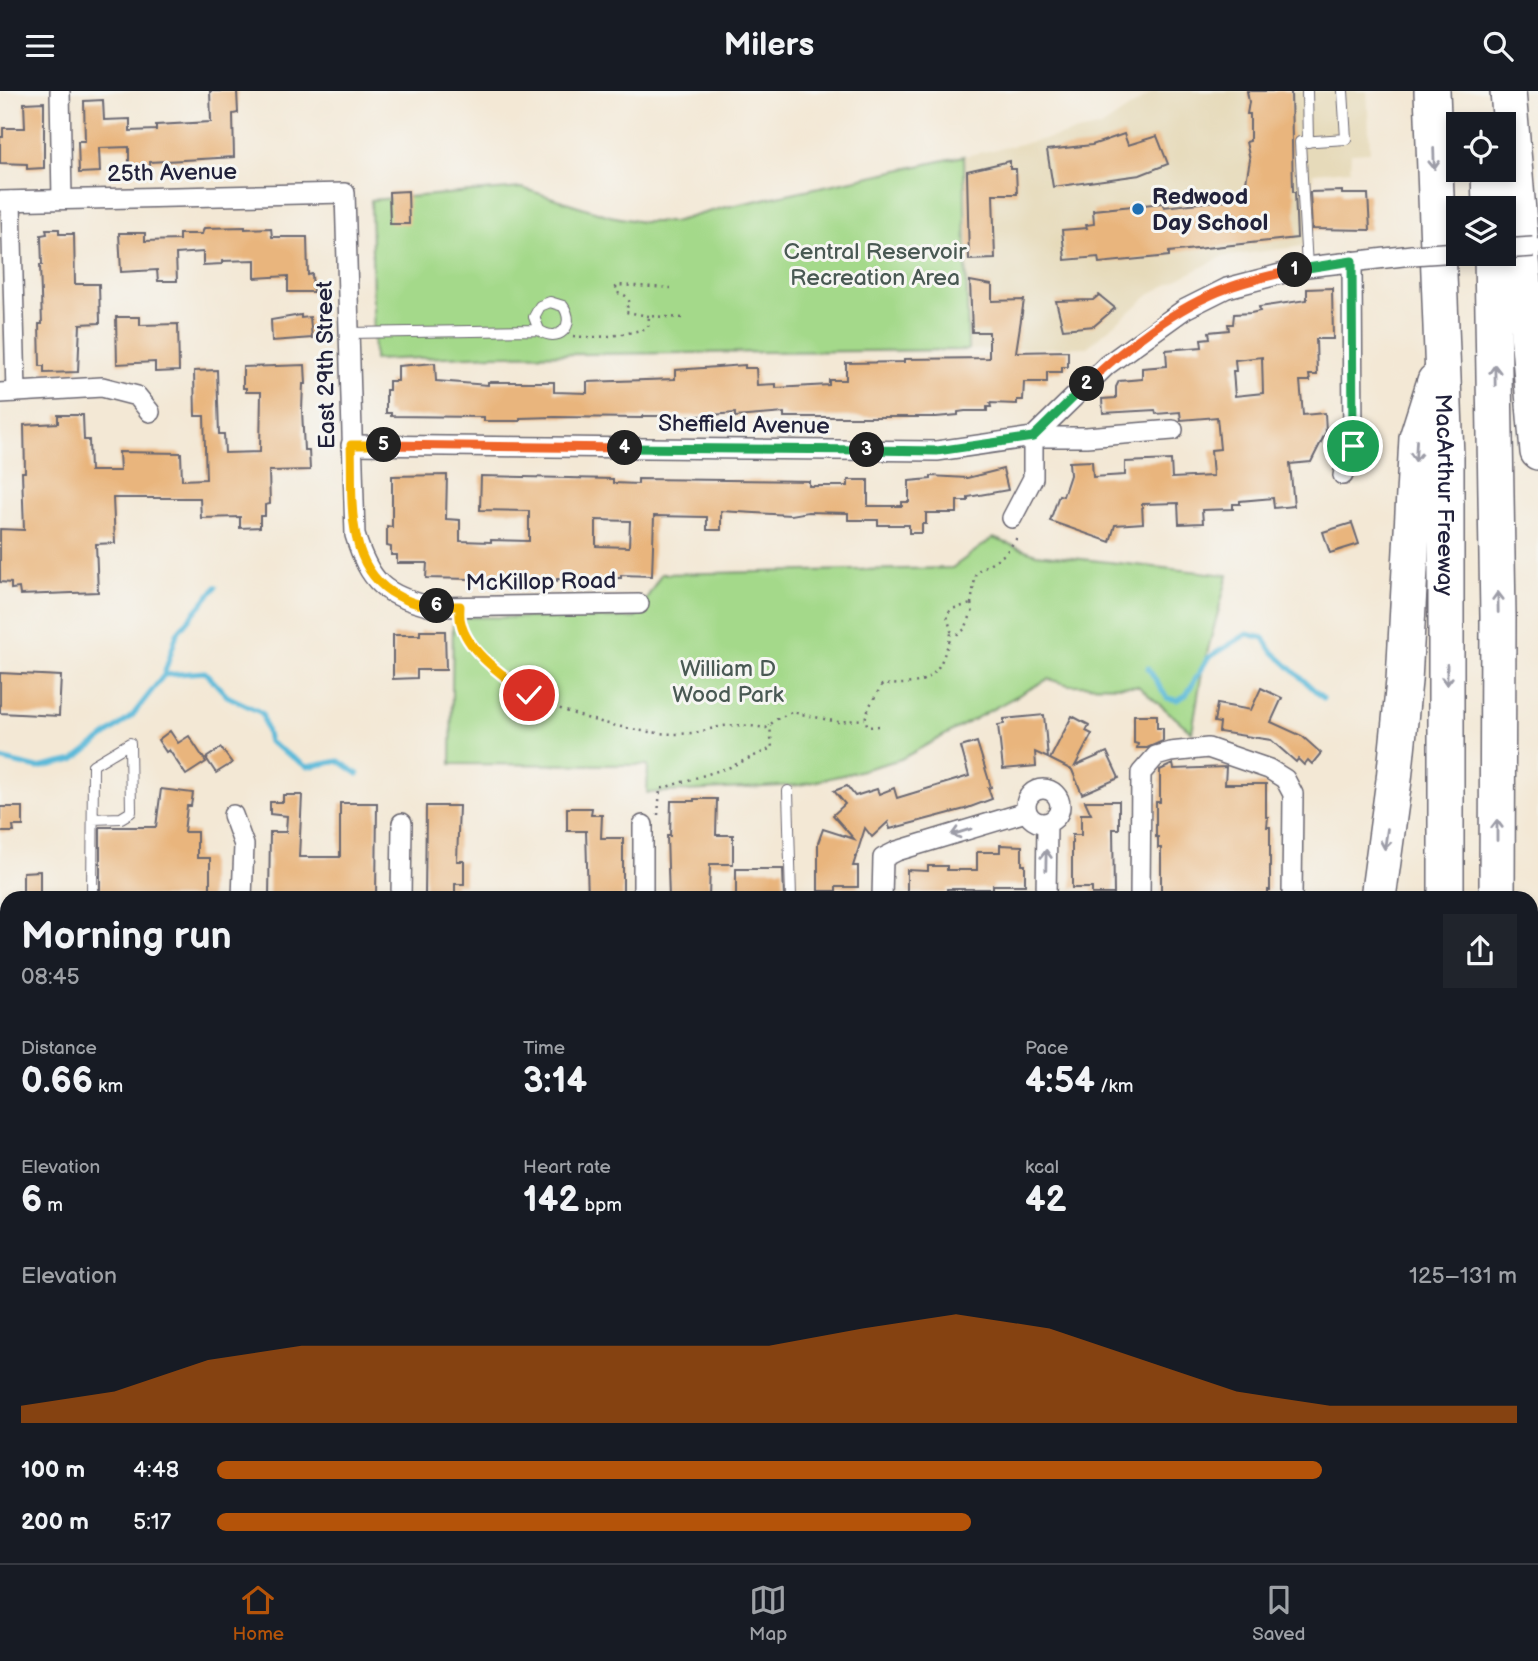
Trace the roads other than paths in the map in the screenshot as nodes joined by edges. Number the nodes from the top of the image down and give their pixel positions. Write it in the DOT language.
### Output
graph roads {
  1 [pos="60,91"];
  2 [pos="1307,91"];
  3 [pos="1343,91"];
  4 [pos="1432,91"];
  5 [pos="1486,91"];
  6 [pos="1508,91"];
  7 [pos="1487,112"];
  8 [pos="1308,142"];
  9 [pos="345,193"];
  10 [pos="62,199"];
  11 [pos="6,201"];
  12 [pos="1536,247"];
  13 [pos="1516,248"];
  14 [pos="1446,253"];
  15 [pos="1352,261"];
  16 [pos="1492,266"];
  17 [pos="1307,267"];
  18 [pos="538,330"];
  19 [pos="348,333"];
  20 [pos="1442,362"];
  21 [pos="8,392"];
  22 [pos="150,412"];
  23 [pos="1173,430"];
  24 [pos="1033,437"];
  25 [pos="351,445"];
  26 [pos="1538,452"];
  27 [pos="1343,475"];
  28 [pos="1019,522"];
  29 [pos="355,535"];
  30 [pos="639,604"];
  31 [pos="789,791"];
  32 [pos="1026,812"];
  33 [pos="233,815"];
  34 [pos="93,819"];
  35 [pos="402,823"];
  36 [pos="1047,823"];
  37 [pos="643,825"];
  38 [pos="92,891"];
  39 [pos="242,891"];
  40 [pos="401,891"];
  41 [pos="643,891"];
  42 [pos="791,891"];
  43 [pos="882,891"];
  44 [pos="1046,891"];
  45 [pos="1140,891"];
  46 [pos="1292,891"];
  47 [pos="1379,891"];
  48 [pos="1447,891"];
  49 [pos="1497,891"];
  1 -- 10 [label="street"];
  2 -- 8 [label="lane"];
  3 -- 8 [label="lane"];
  4 -- 20 [label="highway, MacArthur Freeway, one-way"];
  5 -- 7 [label="highway"];
  6 -- 26 [label="highway"];
  8 -- 17 [label="lane"];
  9 -- 10 [label="street, 25th Avenue"];
  9 -- 19 [label="street, East 29th Street"];
  10 -- 11 [label="street, 25th Avenue"];
  11 -- 21 [label="street"];
  12 -- 13 [label="street, bridge"];
  14 -- 15 [label="street, bridge"];
  15 -- 17 [label="street"];
  15 -- 27 [label="street"];
  49 -- 16 [label="highway, one-way"];
  17 -- 24 [label="street"];
  18 -- 18 [label="lane"];
  18 -- 19 [label="lane"];
  19 -- 25 [label="street, East 29th Street"];
  20 -- 47 [label="highway, one-way"];
  20 -- 48 [label="highway, MacArthur Freeway, one-way"];
  21 -- 22 [label="street"];
  23 -- 24 [label="street, Sheffield Avenue"];
  24 -- 25 [label="street, Sheffield Avenue"];
  24 -- 28 [label="street"];
  25 -- 29 [label="street, East 29th Street"];
  29 -- 30 [label="street, McKillop Road"];
  31 -- 42 [label="lane"];
  32 -- 36 [label="street"];
  32 -- 36 [label="street"];
  32 -- 43 [label="street, one-way"];
  33 -- 39 [label="street"];
  34 -- 34 [label="lane"];
  34 -- 38 [label="lane"];
  35 -- 40 [label="street"];
  44 -- 36 [label="street, one-way"];
  37 -- 41 [label="street"];
  45 -- 46 [label="street"];
}
